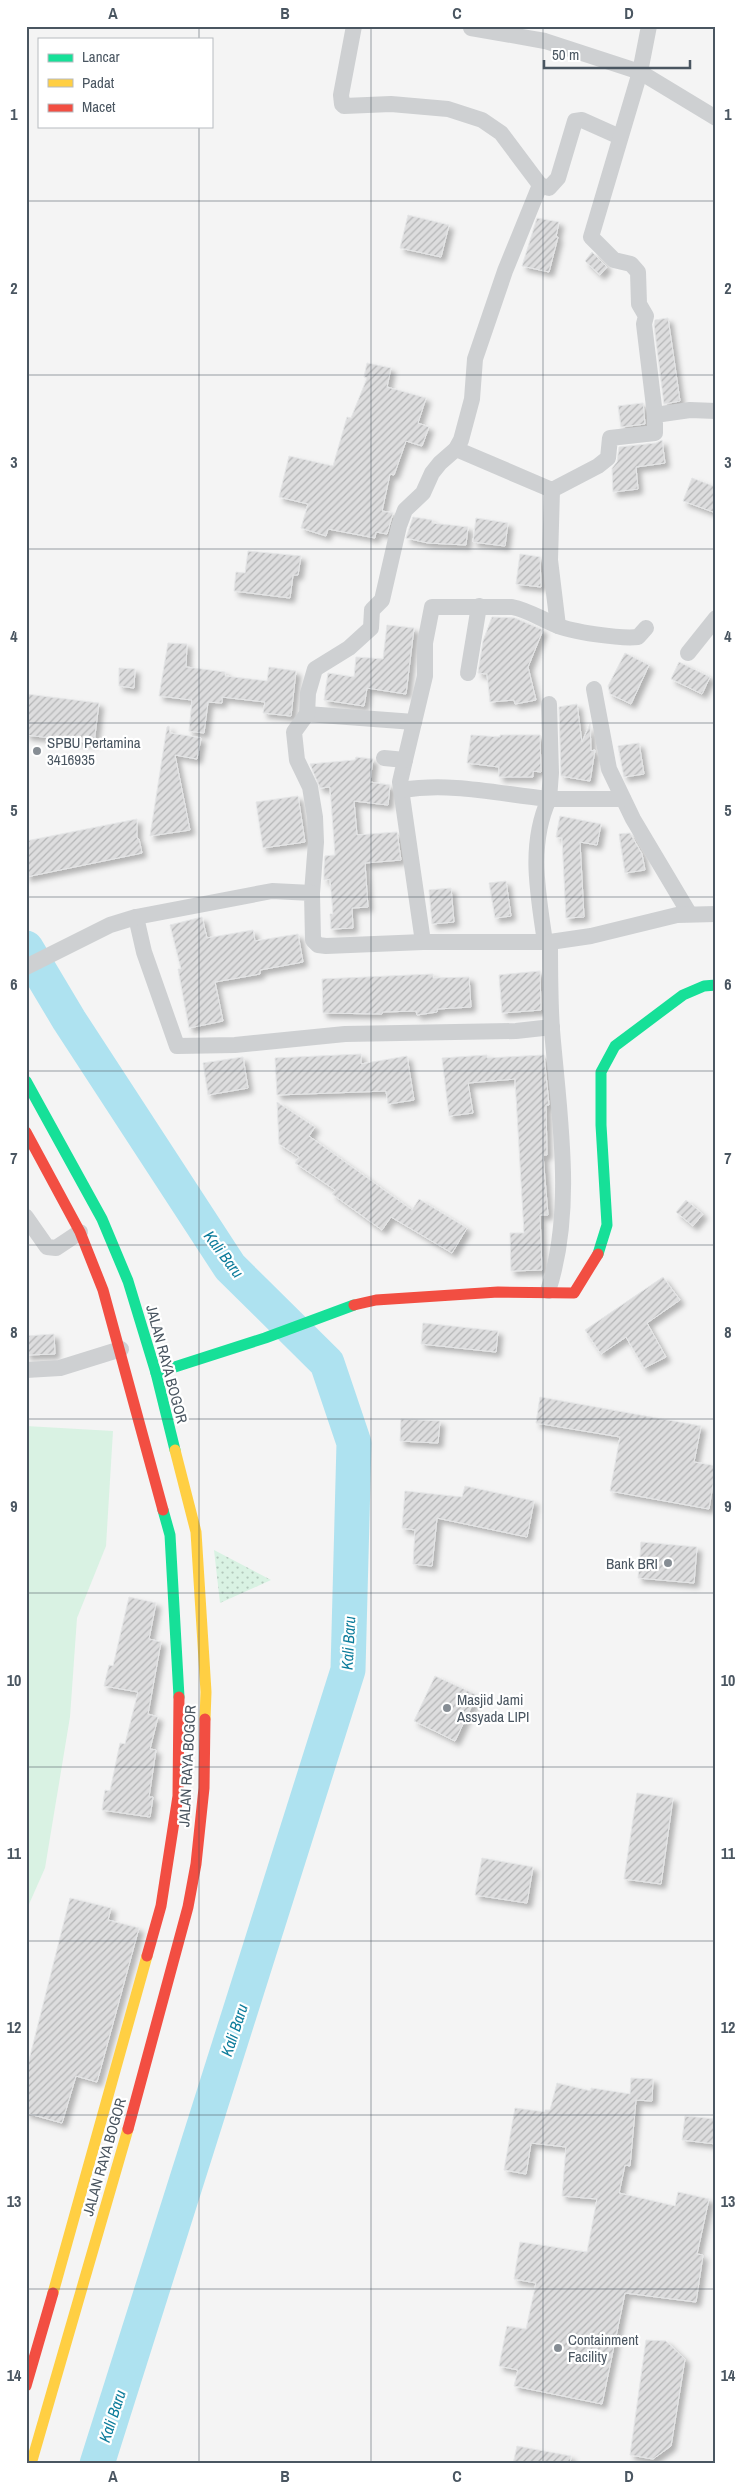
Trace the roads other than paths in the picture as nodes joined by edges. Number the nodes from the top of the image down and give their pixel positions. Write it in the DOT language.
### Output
graph roads {
  1 [pos="354,26"];
  2 [pos="649,26"];
  3 [pos="471,28"];
  4 [pos="640,72"];
  5 [pos="716,118"];
  6 [pos="620,137"];
  7 [pos="540,185"];
  8 [pos="716,411"];
  9 [pos="655,415"];
  10 [pos="456,449"];
  11 [pos="552,490"];
  12 [pos="479,606"];
  13 [pos="716,618"];
  14 [pos="558,626"];
  15 [pos="646,628"];
  16 [pos="688,653"];
  17 [pos="468,673"];
  18 [pos="594,689"];
  19 [pos="549,704"];
  20 [pos="307,714"];
  21 [pos="414,722"];
  22 [pos="384,758"];
  23 [pos="405,760"];
  24 [pos="402,790"];
  25 [pos="549,799"];
  26 [pos="623,799"];
  27 [pos="312,893"];
  28 [pos="689,914"];
  29 [pos="716,914"];
  30 [pos="136,917"];
  31 [pos="423,942"];
  32 [pos="548,942"];
  33 [pos="26,967"];
  34 [pos="716,984"];
  35 [pos="552,1027"];
  36 [pos="26,1081"];
  37 [pos="26,1132"];
  38 [pos="26,1217"];
  39 [pos="80,1232"];
  40 [pos="548,1291"];
  41 [pos="121,1349"];
  42 [pos="26,1370"];
  43 [pos="156,1373"];
  44 [pos="26,2386"];
  45 [pos="31,2464"];
  1 -- 7 [label="street"];
  2 -- 4 [label="street"];
  3 -- 4 [label="street"];
  4 -- 5 [label="street"];
  4 -- 6 [label="street"];
  6 -- 7 [label="street"];
  6 -- 9 [label="street"];
  7 -- 10 [label="street"];
  8 -- 9 [label="street"];
  9 -- 11 [label="street"];
  10 -- 11 [label="street"];
  10 -- 20 [label="street"];
  11 -- 14 [label="street"];
  12 -- 14 [label="street"];
  12 -- 17 [label="street"];
  12 -- 21 [label="street"];
  13 -- 16 [label="street"];
  14 -- 15 [label="street"];
  18 -- 26 [label="street"];
  19 -- 25 [label="street"];
  20 -- 21 [label="street"];
  20 -- 27 [label="street"];
  21 -- 23 [label="street"];
  22 -- 23 [label="street"];
  23 -- 24 [label="street"];
  24 -- 25 [label="street"];
  24 -- 31 [label="street"];
  25 -- 26 [label="street"];
  25 -- 32 [label="street"];
  26 -- 28 [label="street"];
  27 -- 30 [label="street"];
  27 -- 31 [label="street"];
  28 -- 29 [label="street"];
  28 -- 32 [label="street"];
  30 -- 33 [label="street"];
  30 -- 35 [label="street"];
  31 -- 32 [label="street"];
  32 -- 35 [label="street"];
  34 -- 40 [label="main road"];
  35 -- 40 [label="street"];
  36 -- 43 [label="main road, JALAN RAYA BOGOR"];
  37 -- 39 [label="main road, JALAN RAYA BOGOR"];
  38 -- 39 [label="street"];
  39 -- 41 [label="main road, JALAN RAYA BOGOR"];
  40 -- 43 [label="main road"];
  41 -- 42 [label="street"];
  41 -- 44 [label="main road, JALAN RAYA BOGOR"];
  43 -- 45 [label="main road, JALAN RAYA BOGOR"];
}
